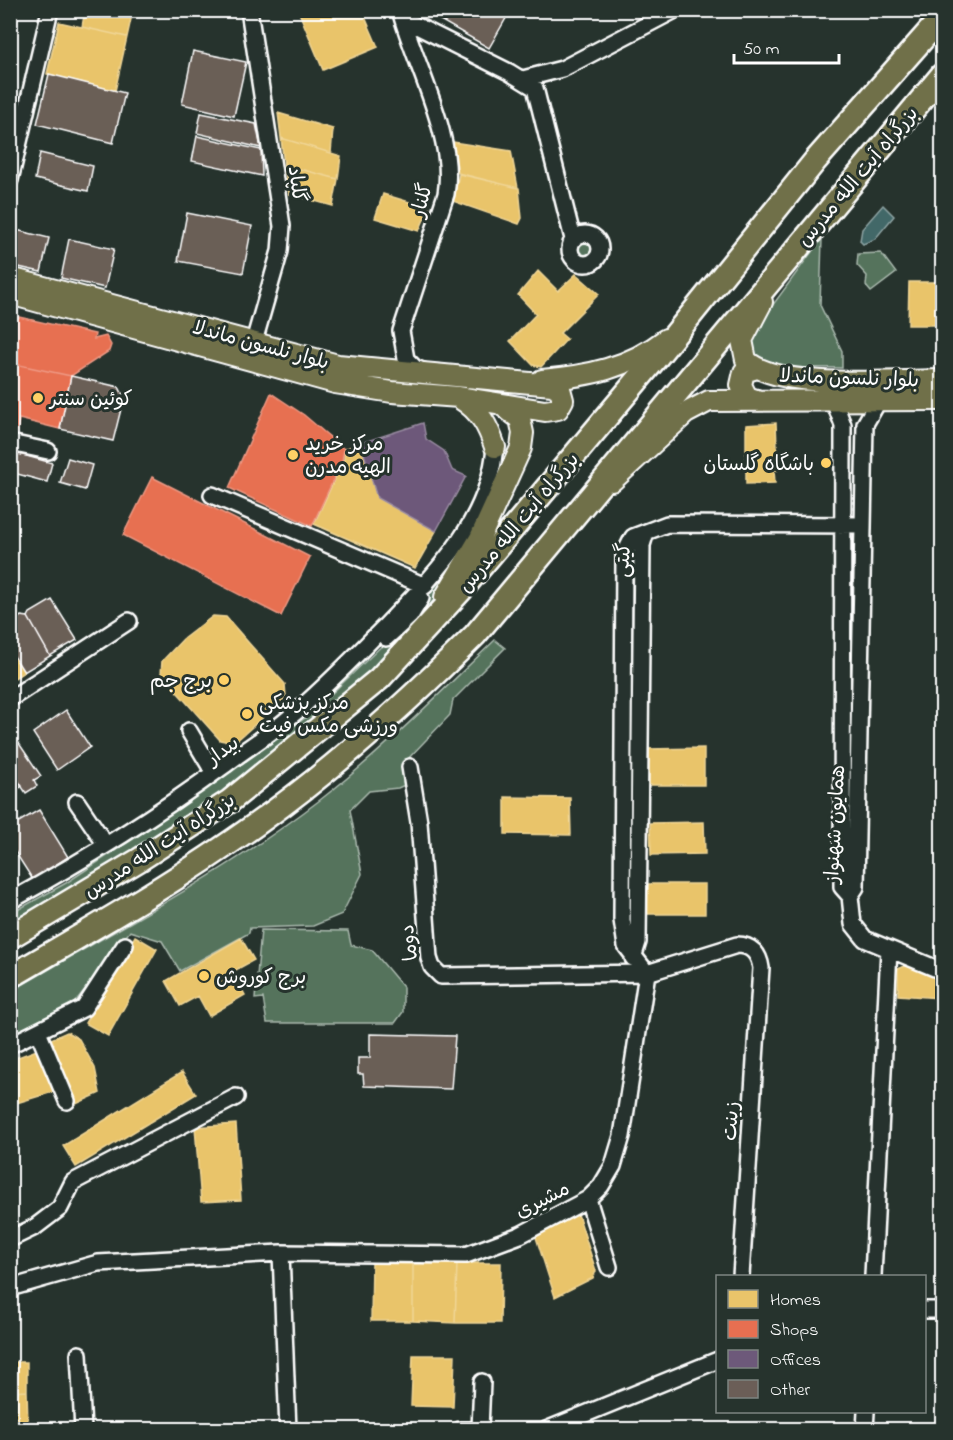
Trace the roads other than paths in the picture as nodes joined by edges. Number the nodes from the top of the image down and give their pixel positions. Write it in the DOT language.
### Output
graph roads {
  1 [pos="50,10"];
  2 [pos="249,10"];
  3 [pos="675,10"];
  4 [pos="401,15"];
  5 [pos="942,18"];
  6 [pos="942,75"];
  7 [pos="523,79"];
  8 [pos="10,180"];
  9 [pos="573,239"];
  10 [pos="790,256"];
  11 [pos="10,278"];
  12 [pos="10,294"];
  13 [pos="684,324"];
  14 [pos="251,351"];
  15 [pos="757,368"];
  16 [pos="443,376"];
  17 [pos="942,380"];
  18 [pos="517,382"];
  19 [pos="459,397"];
  20 [pos="834,400"];
  21 [pos="879,400"];
  22 [pos="942,400"];
  23 [pos="760,401"];
  24 [pos="500,404"];
  25 [pos="10,443"];
  26 [pos="495,447"];
  27 [pos="48,451"];
  28 [pos="518,454"];
  29 [pos="212,495"];
  30 [pos="592,496"];
  31 [pos="843,524"];
  32 [pos="863,525"];
  33 [pos="425,586"];
  34 [pos="129,621"];
  35 [pos="413,643"];
  36 [pos="10,699"];
  37 [pos="189,732"];
  38 [pos="410,767"];
  39 [pos="214,773"];
  40 [pos="77,802"];
  41 [pos="106,845"];
  42 [pos="849,890"];
  43 [pos="10,901"];
  44 [pos="10,910"];
  45 [pos="10,937"];
  46 [pos="125,945"];
  47 [pos="889,949"];
  48 [pos="942,971"];
  49 [pos="647,973"];
  50 [pos="10,978"];
  51 [pos="38,1032"];
  52 [pos="10,1045"];
  53 [pos="236,1097"];
  54 [pos="67,1101"];
  55 [pos="588,1199"];
  56 [pos="10,1239"];
  57 [pos="281,1253"];
  58 [pos="609,1267"];
  59 [pos="741,1275"];
  60 [pos="873,1275"];
  61 [pos="10,1288"];
  62 [pos="926,1310"];
  63 [pos="942,1310"];
  64 [pos="79,1354"];
  65 [pos="716,1359"];
  66 [pos="482,1382"];
  67 [pos="866,1413"];
  68 [pos="480,1429"];
  69 [pos="83,1430"];
  70 [pos="288,1430"];
  71 [pos="460,1430"];
  72 [pos="546,1430"];
  73 [pos="865,1430"];
  1 -- 8 [label="street"];
  2 -- 14 [label="street, گلپاد"];
  3 -- 7 [label="street"];
  4 -- 7 [label="street"];
  4 -- 16 [label="street, گلنار"];
  5 -- 13 [label="highway, بزرگراه آیت الله مدرس"];
  6 -- 10 [label="highway, بزرگراه آیت الله مدرس"];
  7 -- 9 [label="street"];
  10 -- 15 [label="main road"];
  10 -- 30 [label="highway, بزرگراه آیت الله مدرس"];
  11 -- 14 [label="main road, بلوار نلسون ماندلا"];
  12 -- 14 [label="main road, بلوار نلسون ماندلا"];
  13 -- 18 [label="main road"];
  13 -- 35 [label="highway, بزرگراه آیت الله مدرس"];
  14 -- 16 [label="main road, بلوار نلسون ماندلا"];
  14 -- 19 [label="main road, بلوار نلسون ماندلا"];
  15 -- 17 [label="main road, بلوار نلسون ماندلا"];
  15 -- 23 [label="main road"];
  16 -- 18 [label="main road, بلوار نلسون ماندلا"];
  18 -- 24 [label="main road, بلوار نلسون ماندلا"];
  19 -- 24 [label="main road, بلوار نلسون ماندلا"];
  19 -- 26 [label="main road"];
  20 -- 21 [label="main road, بلوار نلسون ماندلا"];
  20 -- 23 [label="main road, بلوار نلسون ماندلا"];
  20 -- 31 [label="street, همایون شهنواز"];
  21 -- 22 [label="main road, بلوار نلسون ماندلا"];
  21 -- 32 [label="street, همایون شهنواز"];
  23 -- 30 [label="main road, بلوار نلسون ماندلا"];
  24 -- 28 [label="main road"];
  25 -- 27 [label="street"];
  26 -- 28 [label="main road"];
  26 -- 33 [label="street, بیدار"];
  28 -- 35 [label="main road"];
  29 -- 33 [label="street"];
  30 -- 50 [label="highway, بزرگراه آیت الله مدرس"];
  31 -- 32 [label="street"];
  31 -- 42 [label="street, همایون شهنواز"];
  31 -- 49 [label="street, گیتی"];
  32 -- 42 [label="street, همایون شهنواز"];
  33 -- 39 [label="street, بیدار"];
  33 -- 44 [label="street, بیدار"];
  34 -- 36 [label="street"];
  35 -- 45 [label="highway, بزرگراه آیت الله مدرس"];
  37 -- 39 [label="street"];
  38 -- 49 [label="street, دوما"];
  39 -- 41 [label="street, بیدار"];
  40 -- 41 [label="street"];
  41 -- 43 [label="street, بیدار"];
  42 -- 47 [label="street"];
  46 -- 51 [label="street"];
  47 -- 48 [label="street"];
  47 -- 60 [label="street"];
  49 -- 55 [label="street, مشیری"];
  49 -- 59 [label="street, زینت"];
  51 -- 52 [label="street"];
  51 -- 54 [label="street"];
  53 -- 56 [label="street"];
  55 -- 57 [label="street, مشیری"];
  55 -- 58 [label="street"];
  57 -- 61 [label="street, مشیری"];
  57 -- 70 [label="street"];
  62 -- 63 [label="street"];
  64 -- 69 [label="street"];
  65 -- 72 [label="street"];
  66 -- 68 [label="street"];
  67 -- 73 [label="street"];
  68 -- 71 [label="street"];
}
